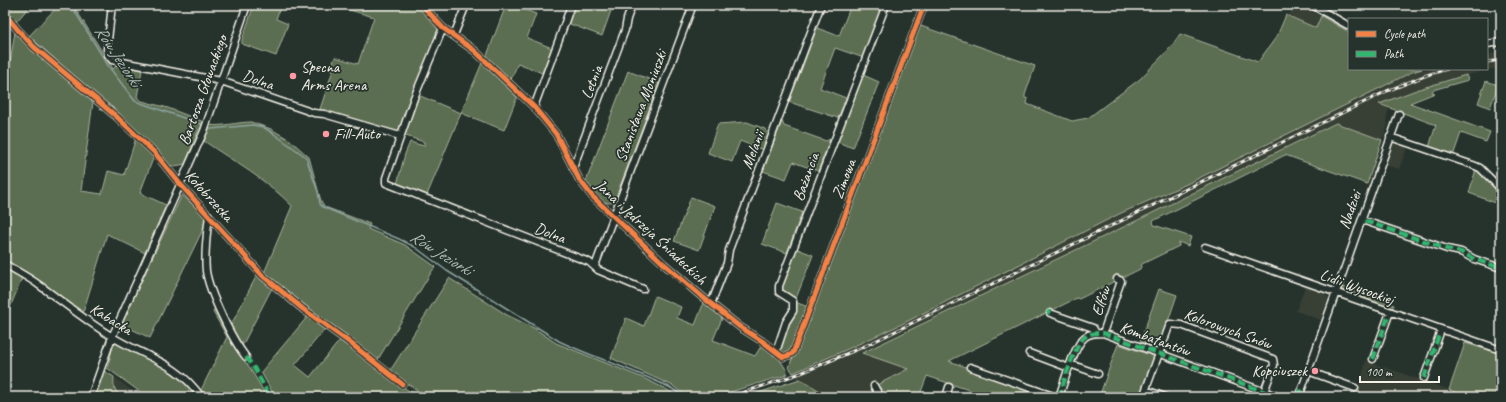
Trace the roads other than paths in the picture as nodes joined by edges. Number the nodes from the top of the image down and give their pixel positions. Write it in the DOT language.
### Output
graph roads {
  1 [pos="112,5"];
  2 [pos="247,5"];
  3 [pos="422,5"];
  4 [pos="466,5"];
  5 [pos="571,5"];
  6 [pos="632,5"];
  7 [pos="692,5"];
  8 [pos="821,5"];
  9 [pos="886,5"];
  10 [pos="924,5"];
  11 [pos="1312,5"];
  12 [pos="5,14"];
  13 [pos="1348,25"];
  14 [pos="443,28"];
  15 [pos="454,35"];
  16 [pos="1501,42"];
  17 [pos="1488,44"];
  18 [pos="220,81"];
  19 [pos="534,107"];
  20 [pos="1398,114"];
  21 [pos="400,136"];
  22 [pos="1390,137"];
  23 [pos="573,168"];
  24 [pos="180,184"];
  25 [pos="1501,189"];
  26 [pos="209,215"];
  27 [pos="613,215"];
  28 [pos="1365,221"];
  29 [pos="1205,247"];
  30 [pos="5,264"];
  31 [pos="595,266"];
  32 [pos="1501,268"];
  33 [pos="1117,279"];
  34 [pos="643,289"];
  35 [pos="1335,292"];
  36 [pos="711,304"];
  37 [pos="1390,312"];
  38 [pos="1050,313"];
  39 [pos="1441,330"];
  40 [pos="1100,333"];
  41 [pos="112,337"];
  42 [pos="1501,350"];
  43 [pos="776,352"];
  44 [pos="1029,353"];
  45 [pos="1159,354"];
  46 [pos="246,357"];
  47 [pos="783,357"];
  48 [pos="1373,359"];
  49 [pos="1070,366"];
  50 [pos="970,367"];
  51 [pos="1308,371"];
  52 [pos="1098,374"];
  53 [pos="1424,378"];
  54 [pos="402,384"];
  55 [pos="874,386"];
  56 [pos="949,387"];
  57 [pos="1355,388"];
  58 [pos="1146,390"];
  59 [pos="1264,392"];
  60 [pos="91,397"];
  61 [pos="201,397"];
  62 [pos="880,397"];
  63 [pos="946,397"];
  64 [pos="1057,397"];
  65 [pos="1143,397"];
  66 [pos="1165,397"];
  67 [pos="1279,397"];
  68 [pos="1299,397"];
  1 -- 18 [label="street, Dolna"];
  2 -- 18 [label="street, Bartosza Głowackiego"];
  3 -- 14 [label="street, Jana i Jędrzeja Śniadeckich"];
  4 -- 15 [label="street"];
  5 -- 19 [label="street"];
  6 -- 23 [label="street, Letnia"];
  7 -- 27 [label="street, Stanisława Moniuszki"];
  8 -- 36 [label="street, Melanii"];
  9 -- 43 [label="street, Bażancia"];
  10 -- 47 [label="street, Zimowa"];
  11 -- 13 [label="street"];
  12 -- 24 [label="street, Kołobrzeska"];
  14 -- 15 [label="street, Jana i Jędrzeja Śniadeckich"];
  14 -- 21 [label="street, Dolna"];
  15 -- 19 [label="street, Jana i Jędrzeja Śniadeckich"];
  16 -- 17 [label="street"];
  18 -- 21 [label="street, Dolna"];
  18 -- 24 [label="street, Bartosza Głowackiego"];
  19 -- 23 [label="street, Jana i Jędrzeja Śniadeckich"];
  20 -- 22 [label="street, Nadziei"];
  21 -- 31 [label="street, Dolna"];
  22 -- 25 [label="street"];
  22 -- 35 [label="street, Nadziei"];
  23 -- 27 [label="street, Jana i Jędrzeja Śniadeckich"];
  24 -- 26 [label="street, Kołobrzeska"];
  24 -- 41 [label="street, Bartosza Głowackiego"];
  26 -- 46 [label="street"];
  26 -- 54 [label="street, Kołobrzeska"];
  27 -- 31 [label="street"];
  27 -- 36 [label="street, Jana i Jędrzeja Śniadeckich"];
  28 -- 32 [label="street"];
  29 -- 35 [label="street, Lidii Wysockiej"];
  30 -- 41 [label="street, Kabacka"];
  31 -- 34 [label="street, Dolna"];
  33 -- 40 [label="street, Elfów"];
  35 -- 37 [label="street, Lidii Wysockiej"];
  35 -- 51 [label="street, Nadziei"];
  36 -- 43 [label="street, Jana i Jędrzeja Śniadeckich"];
  37 -- 39 [label="street, Lidii Wysockiej"];
  37 -- 48 [label="street"];
  38 -- 40 [label="street"];
  39 -- 42 [label="street, Lidii Wysockiej"];
  39 -- 53 [label="street"];
  40 -- 45 [label="street, Kombatantów"];
  40 -- 49 [label="street, Kombatantów"];
  41 -- 60 [label="street, Bartosza Głowackiego"];
  41 -- 61 [label="street, Kabacka"];
  43 -- 47 [label="street, Jana i Jędrzeja Śniadeckich"];
  44 -- 49 [label="street"];
  45 -- 58 [label="street"];
  45 -- 59 [label="street, Kombatantów"];
  45 -- 59 [label="street, Kolorowych Snów"];
  49 -- 52 [label="street"];
  49 -- 64 [label="street, Kombatantów"];
  50 -- 64 [label="street"];
  51 -- 57 [label="street"];
  51 -- 68 [label="street, Nadziei"];
  55 -- 62 [label="street"];
  56 -- 63 [label="street"];
  58 -- 65 [label="street"];
  58 -- 66 [label="street"];
  59 -- 67 [label="street, Kombatantów"];
}
